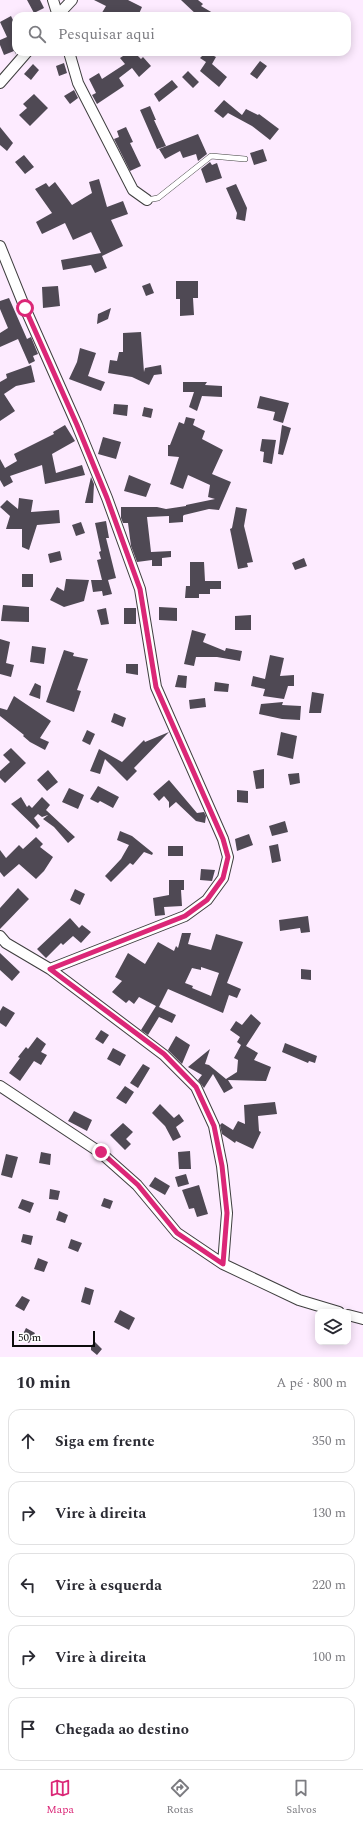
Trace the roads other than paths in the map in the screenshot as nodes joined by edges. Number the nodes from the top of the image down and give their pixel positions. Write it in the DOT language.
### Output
graph roads {
  1 [pos="53,0"];
  2 [pos="72,0"];
  3 [pos="57,12"];
  4 [pos="62,12"];
  5 [pos="24,56"];
  6 [pos="70,56"];
  7 [pos="0,83"];
  8 [pos="245,159"];
  9 [pos="147,200"];
  10 [pos="0,246"];
  11 [pos="0,936"];
  12 [pos="50,969"];
  13 [pos="0,1086"];
  14 [pos="223,1264"];
  15 [pos="329,1309"];
  16 [pos="351,1316"];
  17 [pos="363,1319"];
  1 -- 3 [label="street"];
  2 -- 4 [label="street"];
  5 -- 7 [label="street"];
  6 -- 9 [label="street"];
  8 -- 9 [label="lane"];
  10 -- 12 [label="street"];
  11 -- 12 [label="street"];
  12 -- 14 [label="street"];
  13 -- 14 [label="street"];
  14 -- 15 [label="street"];
  16 -- 17 [label="street"];
}
